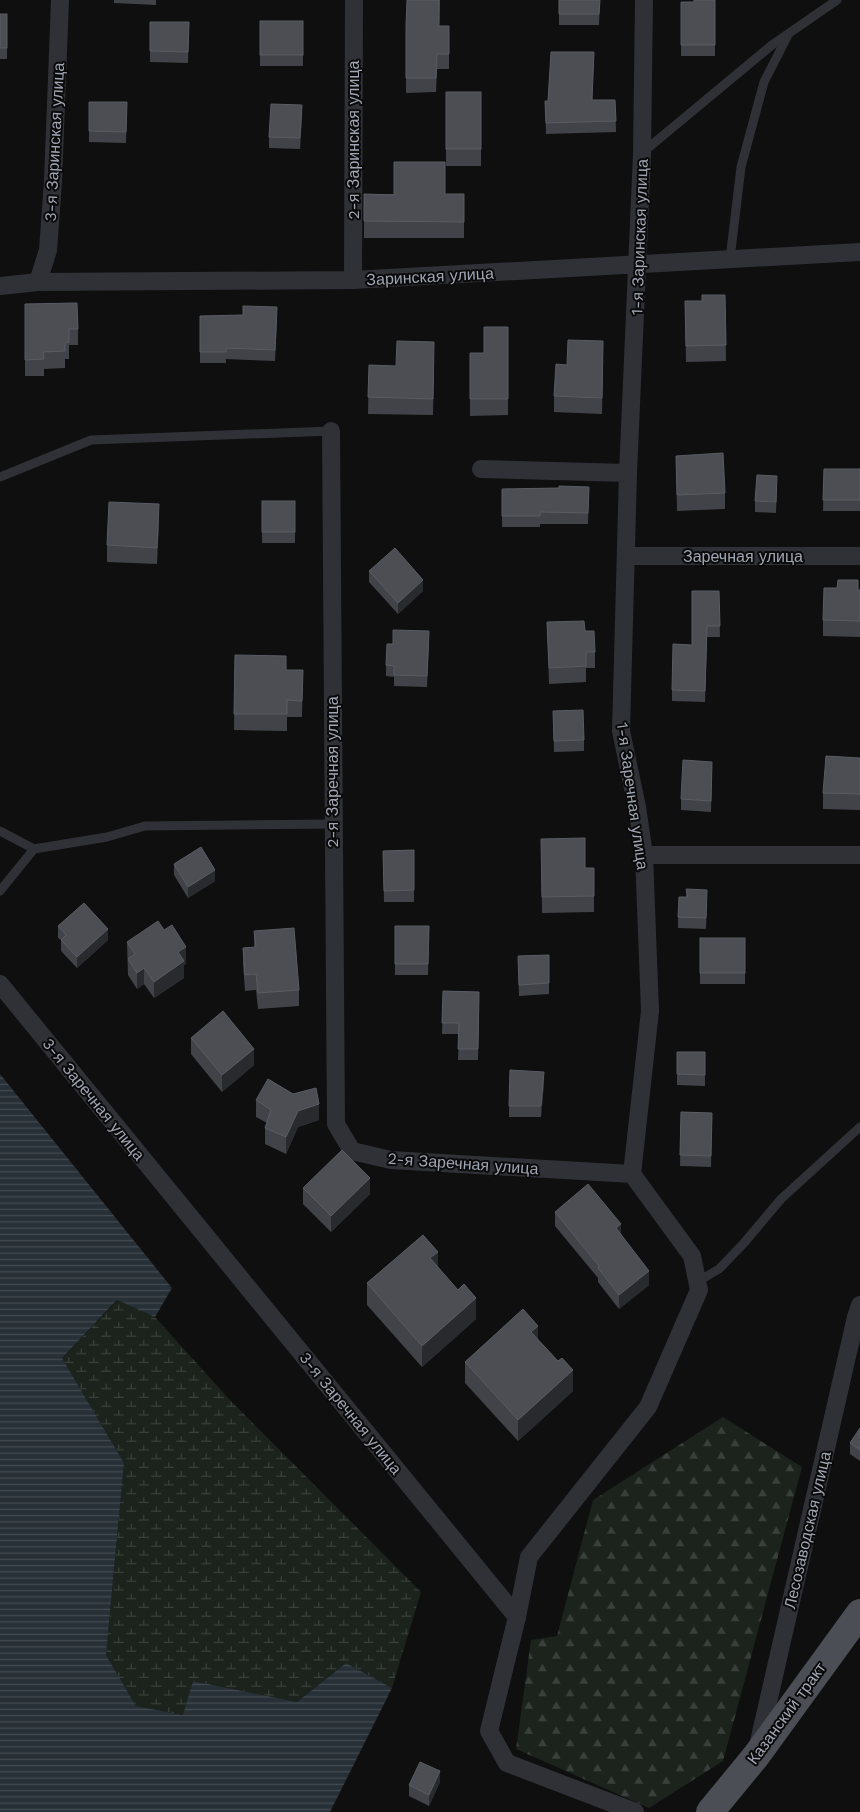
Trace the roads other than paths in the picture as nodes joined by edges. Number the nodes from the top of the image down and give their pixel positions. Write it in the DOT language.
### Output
graph roads {
  1 [pos="60,0"];
  2 [pos="354,0"];
  3 [pos="644,0"];
  4 [pos="837,0"];
  5 [pos="788,34"];
  6 [pos="642,154"];
  7 [pos="860,252"];
  8 [pos="730,259"];
  9 [pos="637,264"];
  10 [pos="353,280"];
  11 [pos="38,282"];
  12 [pos="0,286"];
  13 [pos="330,431"];
  14 [pos="481,469"];
  15 [pos="628,473"];
  16 [pos="0,477"];
  17 [pos="626,556"];
  18 [pos="860,556"];
  19 [pos="332,824"];
  20 [pos="0,831"];
  21 [pos="34,849"];
  22 [pos="644,855"];
  23 [pos="859,855"];
  24 [pos="0,891"];
  25 [pos="0,984"];
  26 [pos="860,1127"];
  27 [pos="632,1174"];
  28 [pos="697,1282"];
  29 [pos="860,1305"];
  30 [pos="860,1613"];
  31 [pos="517,1616"];
  32 [pos="756,1756"];
  33 [pos="635,1812"];
  34 [pos="710,1812"];
  1 -- 11 [label="street, 3-я Заринская улица"];
  2 -- 10 [label="street, 2-я Заринская улица"];
  3 -- 6 [label="street, 1-я Заринская улица"];
  4 -- 5 [label="lane"];
  5 -- 6 [label="lane"];
  5 -- 8 [label="lane"];
  6 -- 9 [label="street, 1-я Заринская улица"];
  7 -- 8 [label="street, Заринская улица"];
  8 -- 9 [label="street, Заринская улица"];
  9 -- 10 [label="street, Заринская улица"];
  9 -- 15 [label="street, 1-я Заринская улица"];
  10 -- 11 [label="street, Заринская улица"];
  11 -- 12 [label="street, Заринская улица"];
  13 -- 16 [label="lane"];
  13 -- 19 [label="street, 2-я Заречная улица"];
  14 -- 15 [label="street"];
  15 -- 17 [label="street, 1-я Заречная улица"];
  17 -- 18 [label="street, Заречная улица"];
  17 -- 22 [label="street, 1-я Заречная улица"];
  19 -- 21 [label="lane"];
  19 -- 27 [label="street, 2-я Заречная улица"];
  20 -- 21 [label="lane"];
  21 -- 24 [label="lane"];
  22 -- 23 [label="street"];
  22 -- 27 [label="street, 1-я Заречная улица"];
  25 -- 31 [label="street, 3-я Заречная улица"];
  26 -- 28 [label="lane"];
  27 -- 28 [label="street"];
  28 -- 31 [label="street"];
  29 -- 32 [label="street, Лесозаводская улица"];
  30 -- 32 [label="main road, Казанский тракт"];
  31 -- 33 [label="street"];
  32 -- 34 [label="main road, Казанский тракт"];
}
